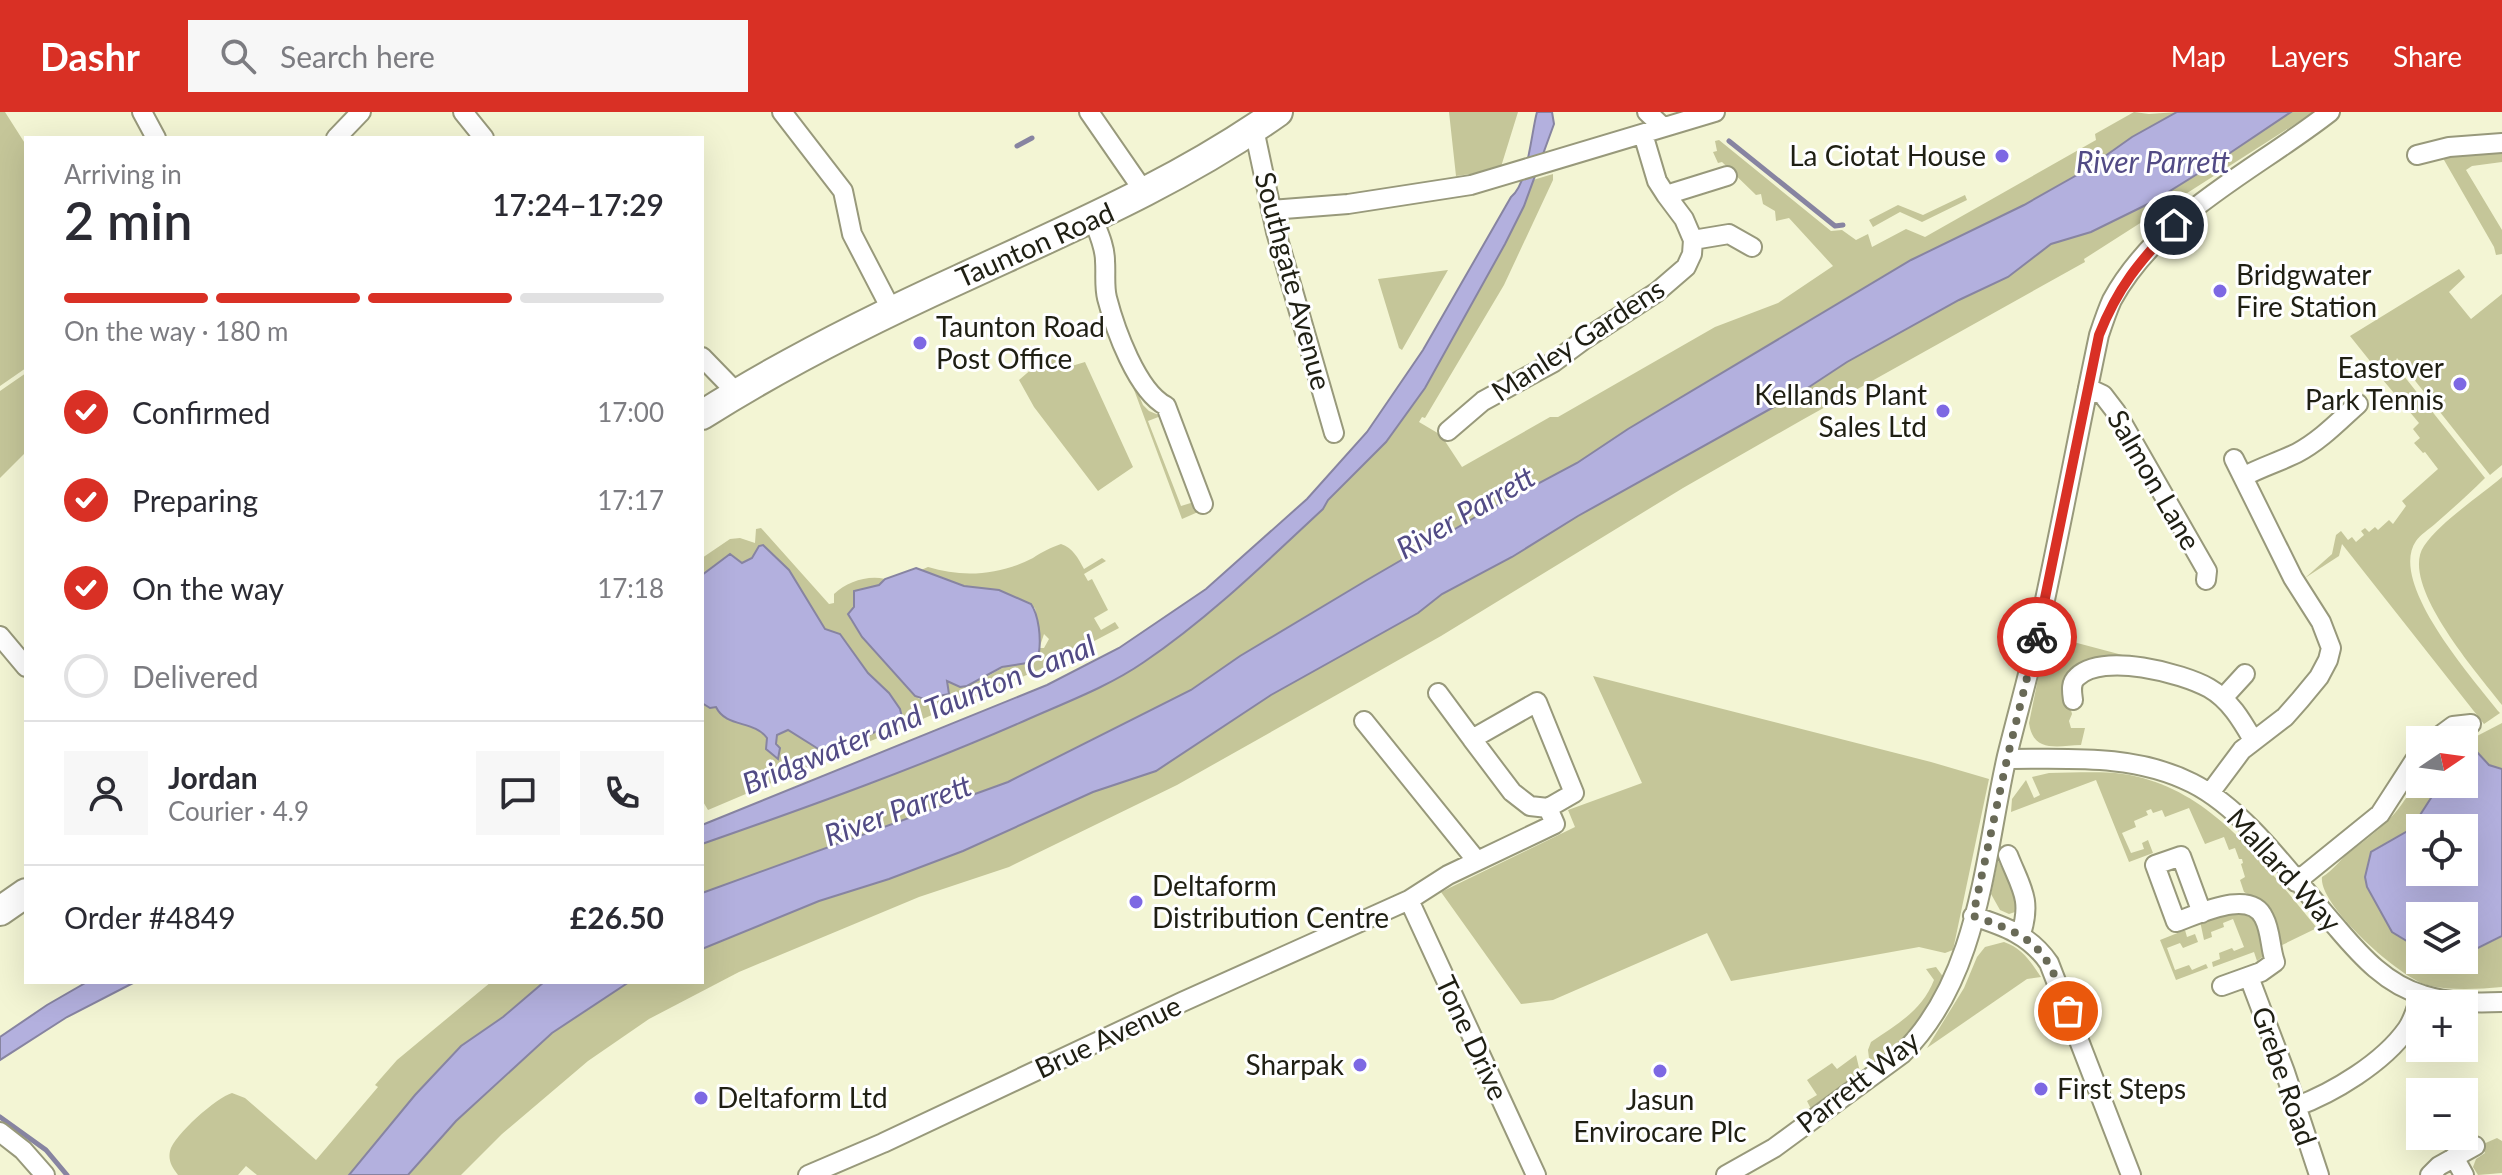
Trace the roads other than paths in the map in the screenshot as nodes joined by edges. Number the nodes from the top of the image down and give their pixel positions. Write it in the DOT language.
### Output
graph roads {
  1 [pos="142,112"];
  2 [pos="361,112"];
  3 [pos="463,112"];
  4 [pos="782,112"];
  5 [pos="1089,112"];
  6 [pos="1278,112"];
  7 [pos="1647,112"];
  8 [pos="1715,112"];
  9 [pos="2330,112"];
  10 [pos="1663,127"];
  11 [pos="1254,129"];
  12 [pos="1643,134"];
  13 [pos="155,136"];
  14 [pos="338,136"];
  15 [pos="482,136"];
  16 [pos="2502,143"];
  17 [pos="2417,155"];
  18 [pos="1727,176"];
  19 [pos="1145,193"];
  20 [pos="1666,195"];
  21 [pos="1271,210"];
  22 [pos="1093,219"];
  23 [pos="1693,240"];
  24 [pos="1752,247"];
  25 [pos="892,311"];
  26 [pos="704,359"];
  27 [pos="2088,388"];
  28 [pos="737,393"];
  29 [pos="2358,404"];
  30 [pos="704,414"];
  31 [pos="1448,431"];
  32 [pos="1334,433"];
  33 [pos="2234,459"];
  34 [pos="2243,477"];
  35 [pos="1203,504"];
  36 [pos="2206,580"];
  37 [pos="0,636"];
  38 [pos="24,665"];
  39 [pos="2245,674"];
  40 [pos="1438,693"];
  41 [pos="2223,698"];
  42 [pos="2073,700"];
  43 [pos="2458,720"];
  44 [pos="1364,721"];
  45 [pos="2451,726"];
  46 [pos="1472,739"];
  47 [pos="2253,740"];
  48 [pos="2007,759"];
  49 [pos="2406,775"];
  50 [pos="2210,793"];
  51 [pos="1548,808"];
  52 [pos="2008,855"];
  53 [pos="1477,861"];
  54 [pos="2296,882"];
  55 [pos="24,894"];
  56 [pos="1409,900"];
  57 [pos="0,911"];
  58 [pos="2202,913"];
  59 [pos="1973,916"];
  60 [pos="2021,934"];
  61 [pos="2249,977"];
  62 [pos="2222,986"];
  63 [pos="2412,990"];
  64 [pos="2478,1002"];
  65 [pos="2502,1002"];
  66 [pos="2406,1028"];
  67 [pos="2295,1107"];
  68 [pos="0,1132"];
  69 [pos="2467,1150"];
  70 [pos="2454,1157"];
  71 [pos="45,1175"];
  72 [pos="808,1175"];
  73 [pos="1536,1175"];
  74 [pos="1726,1175"];
  75 [pos="2131,1175"];
  76 [pos="2319,1175"];
  77 [pos="2430,1175"];
  78 [pos="2464,1175"];
  1 -- 13 [label="street"];
  2 -- 14 [label="street"];
  3 -- 15 [label="street"];
  4 -- 25 [label="street"];
  5 -- 19 [label="street"];
  6 -- 11 [label="main road, Taunton Road"];
  7 -- 10 [label="street"];
  8 -- 10 [label="street"];
  9 -- 27 [label="street, Parrett Way"];
  10 -- 12 [label="street"];
  11 -- 19 [label="main road, Taunton Road"];
  11 -- 21 [label="street, Southgate Avenue"];
  12 -- 20 [label="street"];
  12 -- 21 [label="street"];
  16 -- 17 [label="street"];
  18 -- 20 [label="street"];
  19 -- 22 [label="main road, Taunton Road"];
  20 -- 23 [label="street"];
  21 -- 32 [label="street, Southgate Avenue"];
  22 -- 25 [label="main road, Taunton Road"];
  22 -- 35 [label="street"];
  23 -- 24 [label="street"];
  23 -- 31 [label="street, Manley Gardens"];
  25 -- 28 [label="main road, Taunton Road"];
  26 -- 28 [label="street"];
  27 -- 36 [label="street, Salmon Lane"];
  27 -- 48 [label="street, Parrett Way"];
  28 -- 30 [label="main road, Taunton Road"];
  29 -- 34 [label="street"];
  33 -- 34 [label="street"];
  34 -- 47 [label="street"];
  37 -- 38 [label="street"];
  39 -- 41 [label="street"];
  40 -- 46 [label="street"];
  41 -- 42 [label="street"];
  41 -- 47 [label="street"];
  43 -- 45 [label="street"];
  44 -- 53 [label="street"];
  46 -- 51 [label="street"];
  46 -- 51 [label="street"];
  47 -- 50 [label="street"];
  48 -- 50 [label="street, Mallard Way"];
  48 -- 59 [label="street, Parrett Way"];
  49 -- 54 [label="street"];
  50 -- 54 [label="street, Mallard Way"];
  51 -- 53 [label="street, Brue Avenue"];
  52 -- 60 [label="street"];
  53 -- 56 [label="street, Brue Avenue"];
  54 -- 63 [label="street, Mallard Way"];
  55 -- 57 [label="main road"];
  56 -- 72 [label="street, Brue Avenue"];
  56 -- 73 [label="street, Tone Drive"];
  58 -- 61 [label="street, Grebe Road"];
  59 -- 60 [label="street"];
  59 -- 74 [label="street, Parrett Way"];
  60 -- 75 [label="street"];
  61 -- 62 [label="street, Grebe Road"];
  61 -- 67 [label="street, Grebe Road"];
  64 -- 65 [label="street, Mallard Way"];
  66 -- 67 [label="street"];
  67 -- 76 [label="street, Grebe Road"];
  68 -- 71 [label="street"];
  69 -- 70 [label="street"];
  70 -- 77 [label="street"];
  70 -- 78 [label="street"];
}
